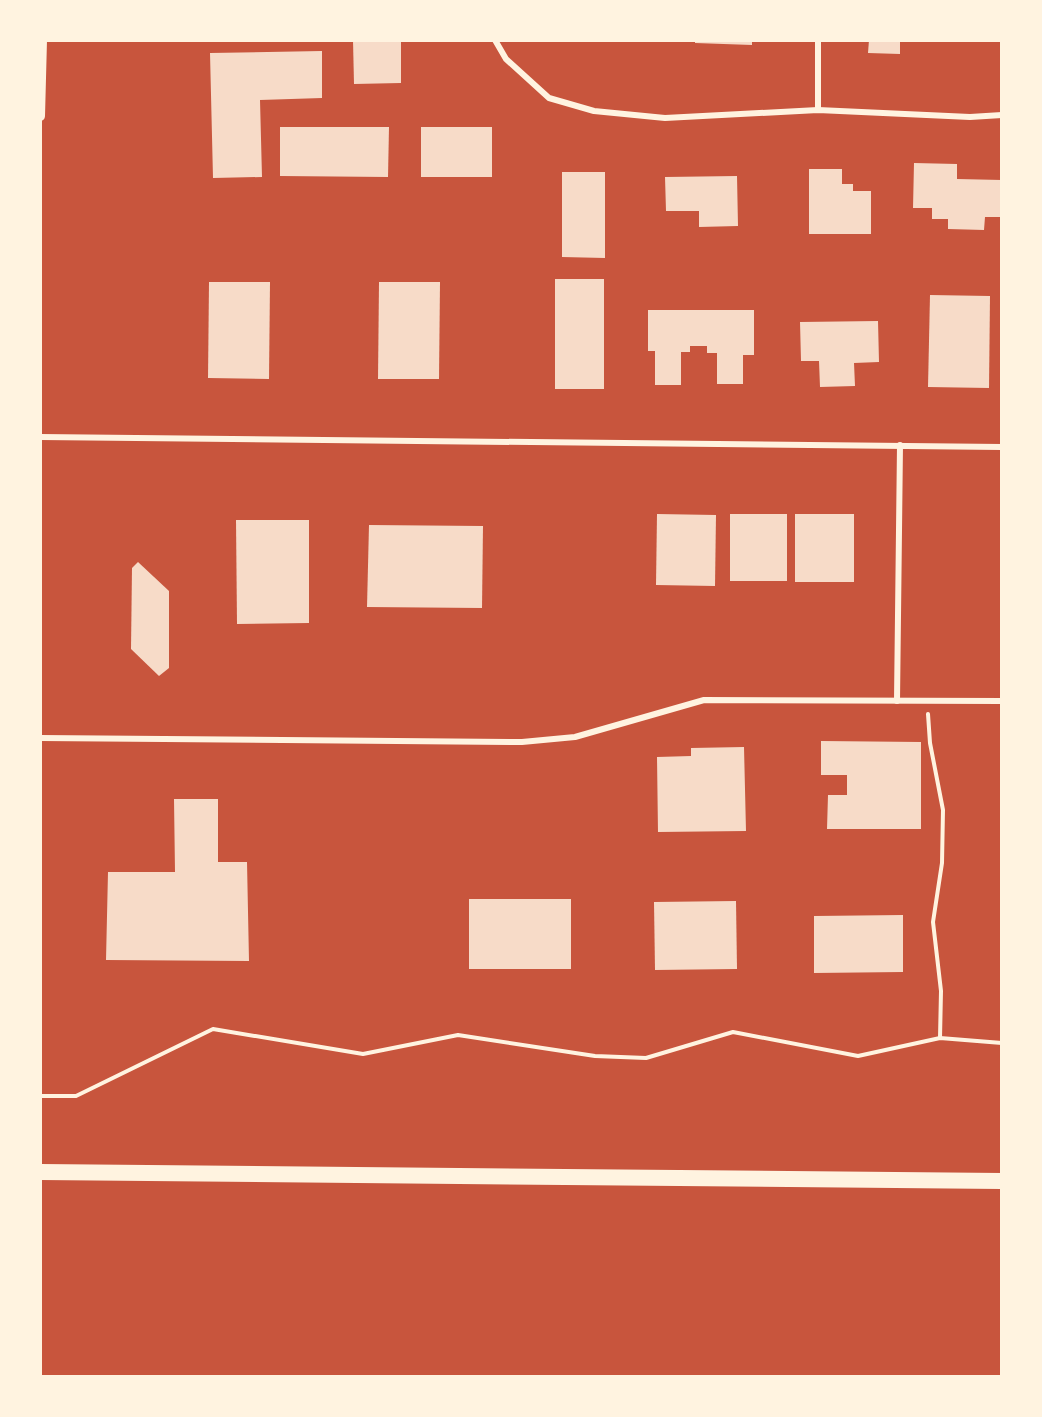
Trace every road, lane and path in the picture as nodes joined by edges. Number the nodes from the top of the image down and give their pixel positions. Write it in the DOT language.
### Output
graph roads {
  1 [pos="42,40"];
  2 [pos="495,40"];
  3 [pos="818,40"];
  4 [pos="818,110"];
  5 [pos="1002,115"];
  6 [pos="40,116"];
  7 [pos="40,437"];
  8 [pos="900,445"];
  9 [pos="1002,447"];
  10 [pos="897,701"];
  11 [pos="928,701"];
  12 [pos="1002,701"];
  13 [pos="40,738"];
  14 [pos="940,1038"];
  15 [pos="1002,1043"];
  16 [pos="40,1096"];
  17 [pos="40,1172"];
  18 [pos="1002,1181"];
  1 -- 6 [label="street"];
  2 -- 4 [label="street"];
  3 -- 4 [label="street"];
  4 -- 5 [label="street"];
  7 -- 8 [label="street"];
  8 -- 9 [label="street"];
  8 -- 10 [label="street"];
  10 -- 11 [label="street"];
  10 -- 13 [label="street"];
  11 -- 12 [label="street"];
  11 -- 14 [label="path"];
  14 -- 15 [label="path"];
  14 -- 16 [label="path"];
  17 -- 18 [label="highway"];
}
